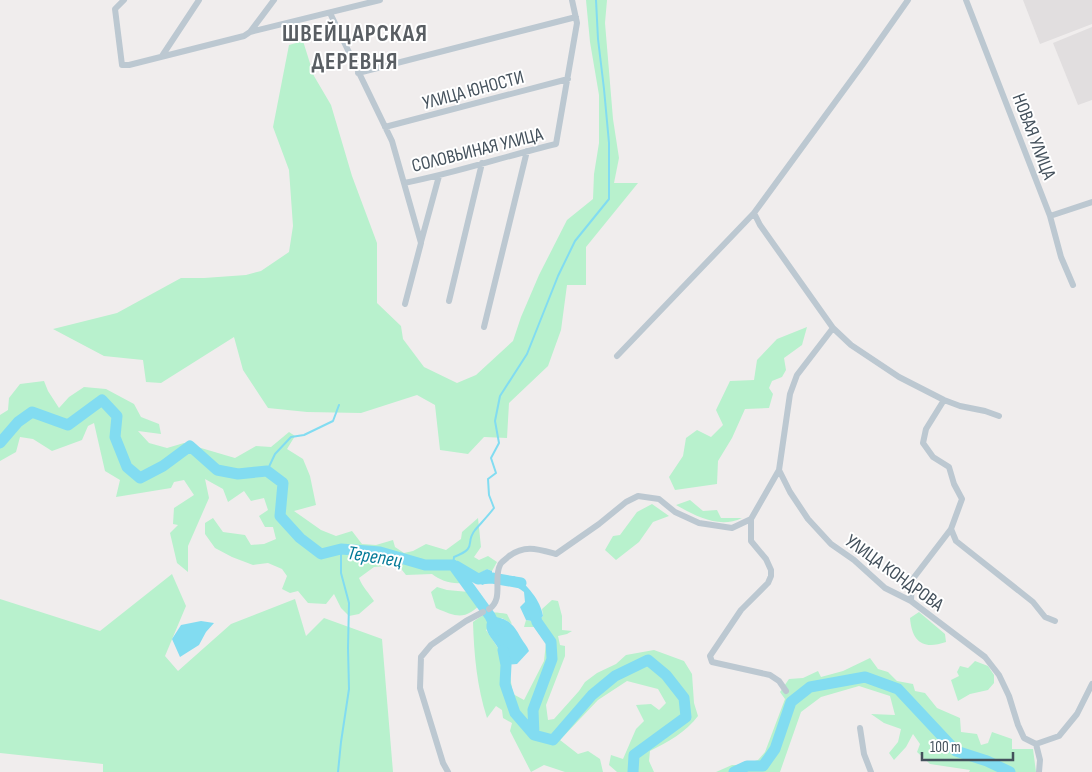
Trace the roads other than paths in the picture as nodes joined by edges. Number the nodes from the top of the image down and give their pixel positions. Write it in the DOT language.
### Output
graph roads {
  1 [pos="124,0"];
  2 [pos="199,0"];
  3 [pos="274,0"];
  4 [pos="380,0"];
  5 [pos="572,0"];
  6 [pos="908,0"];
  7 [pos="966,0"];
  8 [pos="330,13"];
  9 [pos="576,18"];
  10 [pos="250,32"];
  11 [pos="162,56"];
  12 [pos="358,73"];
  13 [pos="568,79"];
  14 [pos="385,127"];
  15 [pos="527,151"];
  16 [pos="482,163"];
  17 [pos="440,176"];
  18 [pos="404,183"];
  19 [pos="1092,202"];
  20 [pos="754,213"];
  21 [pos="1050,216"];
  22 [pos="421,243"];
  23 [pos="1073,285"];
  24 [pos="449,301"];
  25 [pos="405,304"];
  26 [pos="484,327"];
  27 [pos="833,328"];
  28 [pos="617,356"];
  29 [pos="944,400"];
  30 [pos="999,416"];
  31 [pos="779,470"];
  32 [pos="752,519"];
  33 [pos="950,529"];
  34 [pos="912,601"];
  35 [pos="1054,621"];
  36 [pos="1092,684"];
  37 [pos="786,691"];
  38 [pos="860,728"];
  39 [pos="1036,744"];
  40 [pos="448,772"];
  41 [pos="871,772"];
  42 [pos="1039,772"];
  1 -- 11 [label="street"];
  2 -- 11 [label="street"];
  3 -- 10 [label="street"];
  4 -- 8 [label="street"];
  5 -- 9 [label="street"];
  6 -- 20 [label="street"];
  7 -- 21 [label="street, НОВАЯ УЛИЦА"];
  8 -- 10 [label="street"];
  8 -- 12 [label="street"];
  9 -- 12 [label="street"];
  9 -- 13 [label="street"];
  10 -- 11 [label="street"];
  12 -- 14 [label="street"];
  13 -- 14 [label="street, УЛИЦА ЮНОСТИ"];
  13 -- 15 [label="street, СОЛОВЬИНАЯ УЛИЦА"];
  14 -- 18 [label="street"];
  15 -- 16 [label="street, СОЛОВЬИНАЯ УЛИЦА"];
  15 -- 26 [label="street"];
  16 -- 17 [label="street, СОЛОВЬИНАЯ УЛИЦА"];
  16 -- 24 [label="street"];
  17 -- 18 [label="street, СОЛОВЬИНАЯ УЛИЦА"];
  17 -- 22 [label="street"];
  18 -- 22 [label="street"];
  19 -- 21 [label="street"];
  20 -- 27 [label="street"];
  20 -- 28 [label="street"];
  21 -- 23 [label="street, НОВАЯ УЛИЦА"];
  22 -- 25 [label="street"];
  27 -- 29 [label="street"];
  27 -- 31 [label="street"];
  29 -- 30 [label="street"];
  29 -- 33 [label="street"];
  31 -- 32 [label="street"];
  31 -- 34 [label="street, УЛИЦА КОНДРОВА"];
  32 -- 37 [label="street"];
  32 -- 40 [label="street"];
  33 -- 34 [label="street"];
  33 -- 35 [label="street"];
  34 -- 39 [label="street, УЛИЦА КОНДРОВА"];
  36 -- 39 [label="street"];
  38 -- 41 [label="street"];
  39 -- 42 [label="street"];
}
